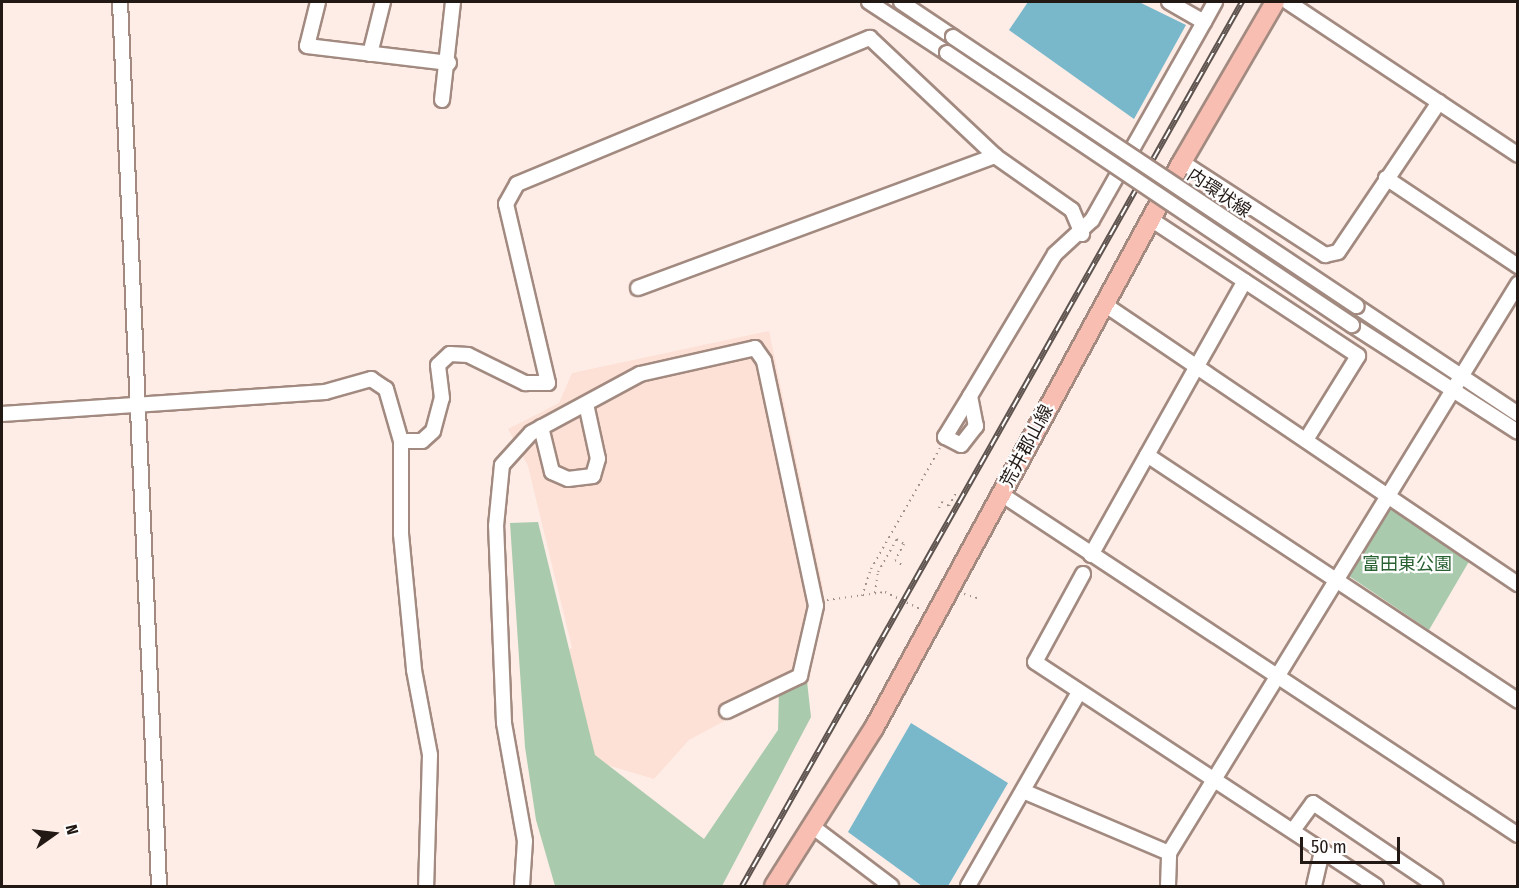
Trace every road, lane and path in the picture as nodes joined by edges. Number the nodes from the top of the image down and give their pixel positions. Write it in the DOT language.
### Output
graph roads {
  1 [pos="120,2"];
  2 [pos="318,2"];
  3 [pos="383,2"];
  4 [pos="453,2"];
  5 [pos="869,2"];
  6 [pos="901,2"];
  7 [pos="1169,2"];
  8 [pos="1215,2"];
  9 [pos="1275,2"];
  10 [pos="1288,2"];
  11 [pos="1204,22"];
  12 [pos="370,54"];
  13 [pos="449,63"];
  14 [pos="442,100"];
  15 [pos="1439,102"];
  16 [pos="1518,155"];
  17 [pos="995,156"];
  18 [pos="1182,162"];
  19 [pos="1386,178"];
  20 [pos="1152,220"];
  21 [pos="1082,234"];
  22 [pos="1518,266"];
  23 [pos="1245,281"];
  24 [pos="1518,284"];
  25 [pos="638,288"];
  26 [pos="1104,304"];
  27 [pos="1197,369"];
  28 [pos="1460,374"];
  29 [pos="1453,388"];
  30 [pos="970,396"];
  31 [pos="586,404"];
  32 [pos="138,407"];
  33 [pos="2,414"];
  34 [pos="1518,414"];
  35 [pos="541,427"];
  36 [pos="1518,432"];
  37 [pos="945,437"];
  38 [pos="1306,440"];
  39 [pos="401,441"];
  40 [pos="1148,455"];
  41 [pos="956,493"];
  42 [pos="1387,493"];
  43 [pos="1001,494"];
  44 [pos="939,508"];
  45 [pos="1091,555"];
  46 [pos="902,565"];
  47 [pos="1083,574"];
  48 [pos="1334,579"];
  49 [pos="1518,584"];
  50 [pos="875,593"];
  51 [pos="962,593"];
  52 [pos="862,596"];
  53 [pos="977,598"];
  54 [pos="816,601"];
  55 [pos="924,611"];
  56 [pos="1276,677"];
  57 [pos="1078,694"];
  58 [pos="1518,701"];
  59 [pos="727,711"];
  60 [pos="1215,776"];
  61 [pos="1023,791"];
  62 [pos="813,827"];
  63 [pos="1294,830"];
  64 [pos="1518,835"];
  65 [pos="1322,850"];
  66 [pos="1169,853"];
  67 [pos="159,886"];
  68 [pos="426,886"];
  69 [pos="522,886"];
  70 [pos="774,886"];
  71 [pos="891,886"];
  72 [pos="968,886"];
  73 [pos="1168,886"];
  74 [pos="1314,886"];
  75 [pos="1376,886"];
  76 [pos="1436,886"];
  1 -- 32 [label="street"];
  2 -- 12 [label="street"];
  3 -- 12 [label="street"];
  4 -- 13 [label="street"];
  5 -- 29 [label="street, bridge"];
  6 -- 28 [label="street, 内環状線, bridge"];
  7 -- 11 [label="street"];
  8 -- 11 [label="street"];
  9 -- 18 [label="main road, 荒井郡山線"];
  10 -- 15 [label="street"];
  11 -- 21 [label="street"];
  12 -- 13 [label="street"];
  13 -- 14 [label="street"];
  15 -- 16 [label="street"];
  15 -- 19 [label="street"];
  17 -- 21 [label="street"];
  17 -- 25 [label="street"];
  17 -- 39 [label="street"];
  18 -- 19 [label="street"];
  18 -- 20 [label="main road, 荒井郡山線"];
  19 -- 22 [label="street"];
  20 -- 23 [label="street"];
  20 -- 26 [label="main road, 荒井郡山線"];
  21 -- 30 [label="street"];
  23 -- 27 [label="street"];
  23 -- 38 [label="street"];
  24 -- 28 [label="street"];
  26 -- 27 [label="street"];
  26 -- 43 [label="main road, 荒井郡山線"];
  27 -- 38 [label="street"];
  27 -- 40 [label="street"];
  28 -- 29 [label="street"];
  28 -- 34 [label="street, 内環状線"];
  29 -- 36 [label="street"];
  29 -- 42 [label="street"];
  30 -- 37 [label="street"];
  30 -- 37 [label="street"];
  31 -- 35 [label="street"];
  31 -- 35 [label="street"];
  31 -- 54 [label="street"];
  32 -- 33 [label="street"];
  32 -- 39 [label="street"];
  32 -- 67 [label="street"];
  35 -- 69 [label="street"];
  37 -- 52 [label="path"];
  38 -- 42 [label="street"];
  39 -- 68 [label="street"];
  40 -- 45 [label="street"];
  40 -- 48 [label="street"];
  41 -- 44 [label="path"];
  42 -- 48 [label="street"];
  42 -- 49 [label="street"];
  43 -- 45 [label="street"];
  43 -- 62 [label="main road, 荒井郡山線"];
  45 -- 56 [label="street"];
  46 -- 50 [label="path"];
  47 -- 57 [label="street"];
  48 -- 56 [label="street"];
  48 -- 58 [label="street"];
  50 -- 52 [label="path"];
  50 -- 55 [label="path"];
  51 -- 53 [label="path"];
  52 -- 54 [label="path"];
  54 -- 59 [label="street"];
  56 -- 60 [label="street"];
  56 -- 64 [label="street"];
  57 -- 60 [label="street"];
  57 -- 61 [label="street"];
  60 -- 63 [label="street"];
  60 -- 66 [label="street"];
  61 -- 66 [label="street"];
  61 -- 72 [label="street"];
  62 -- 70 [label="main road, 荒井郡山線"];
  62 -- 71 [label="street"];
  63 -- 65 [label="street"];
  63 -- 76 [label="street"];
  65 -- 74 [label="street"];
  65 -- 75 [label="street"];
  66 -- 73 [label="street"];
}
